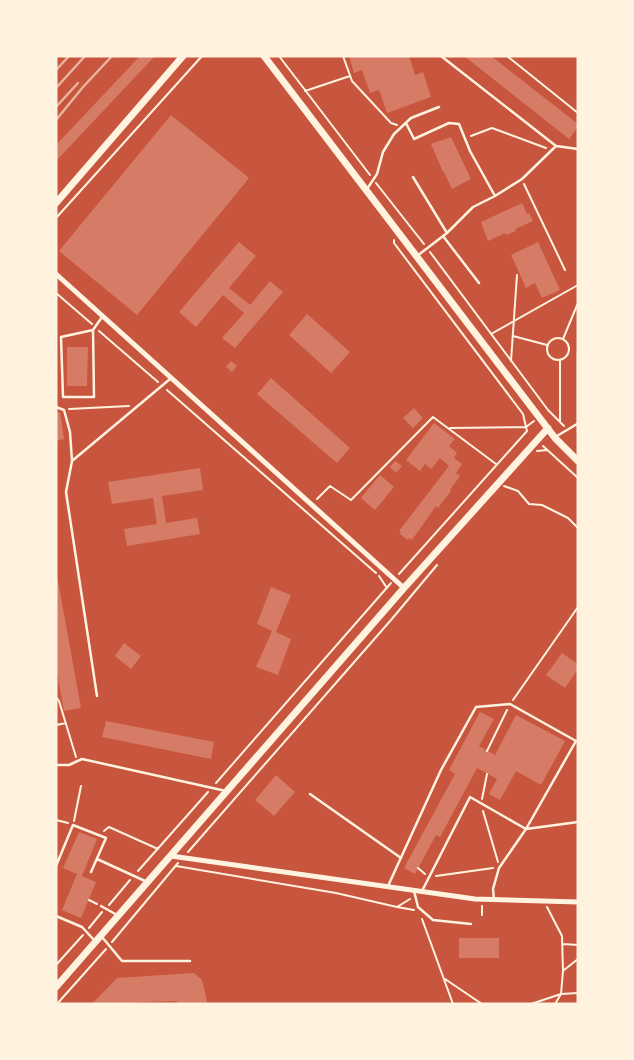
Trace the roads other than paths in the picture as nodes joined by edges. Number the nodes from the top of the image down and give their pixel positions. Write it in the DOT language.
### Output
graph roads {
  1 [pos="183,56"];
  2 [pos="264,56"];
  3 [pos="441,56"];
  4 [pos="439,107"];
  5 [pos="406,123"];
  6 [pos="556,146"];
  7 [pos="578,149"];
  8 [pos="413,177"];
  9 [pos="366,190"];
  10 [pos="495,196"];
  11 [pos="56,203"];
  12 [pos="446,233"];
  13 [pos="443,236"];
  14 [pos="417,256"];
  15 [pos="56,274"];
  16 [pos="479,283"];
  17 [pos="103,316"];
  18 [pos="94,328"];
  19 [pos="578,352"];
  20 [pos="171,378"];
  21 [pos="56,407"];
  22 [pos="577,424"];
  23 [pos="548,428"];
  24 [pos="578,432"];
  25 [pos="555,438"];
  26 [pos="72,461"];
  27 [pos="578,461"];
  28 [pos="404,588"];
  29 [pos="96,696"];
  30 [pos="56,765"];
  31 [pos="227,792"];
  32 [pos="310,794"];
  33 [pos="578,822"];
  34 [pos="526,829"];
  35 [pos="171,856"];
  36 [pos="401,858"];
  37 [pos="97,859"];
  38 [pos="56,866"];
  39 [pos="91,872"];
  40 [pos="148,882"];
  41 [pos="388,886"];
  42 [pos="414,890"];
  43 [pos="422,891"];
  44 [pos="494,900"];
  45 [pos="578,902"];
  46 [pos="101,906"];
  47 [pos="119,915"];
  48 [pos="56,916"];
  49 [pos="471,924"];
  50 [pos="98,939"];
  51 [pos="190,961"];
  52 [pos="56,986"];
  1 -- 11 [label="street"];
  2 -- 9 [label="street"];
  3 -- 6 [label="lane"];
  4 -- 5 [label="lane"];
  5 -- 9 [label="lane"];
  5 -- 10 [label="lane"];
  6 -- 7 [label="lane"];
  6 -- 10 [label="lane"];
  8 -- 12 [label="lane"];
  9 -- 14 [label="street"];
  10 -- 12 [label="lane"];
  12 -- 13 [label="lane"];
  13 -- 14 [label="lane"];
  13 -- 16 [label="lane"];
  14 -- 23 [label="street"];
  15 -- 17 [label="street"];
  17 -- 18 [label="lane"];
  17 -- 20 [label="street"];
  18 -- 18 [label="lane"];
  19 -- 22 [label="lane"];
  20 -- 26 [label="lane"];
  20 -- 28 [label="street"];
  21 -- 26 [label="lane"];
  22 -- 24 [label="lane"];
  22 -- 25 [label="lane"];
  23 -- 25 [label="street"];
  23 -- 28 [label="street"];
  25 -- 27 [label="street"];
  26 -- 29 [label="lane"];
  28 -- 31 [label="street"];
  30 -- 31 [label="lane"];
  31 -- 35 [label="street"];
  32 -- 36 [label="lane"];
  33 -- 34 [label="lane"];
  34 -- 36 [label="lane"];
  34 -- 43 [label="lane"];
  34 -- 44 [label="lane"];
  35 -- 40 [label="street"];
  35 -- 41 [label="street"];
  36 -- 41 [label="lane"];
  37 -- 38 [label="lane"];
  37 -- 39 [label="lane"];
  37 -- 40 [label="lane"];
  40 -- 47 [label="street"];
  41 -- 42 [label="street"];
  42 -- 43 [label="street"];
  42 -- 49 [label="lane"];
  43 -- 44 [label="street"];
  44 -- 45 [label="street"];
  46 -- 47 [label="lane"];
  47 -- 50 [label="street"];
  48 -- 50 [label="lane"];
  50 -- 51 [label="lane"];
  50 -- 52 [label="street"];
}
